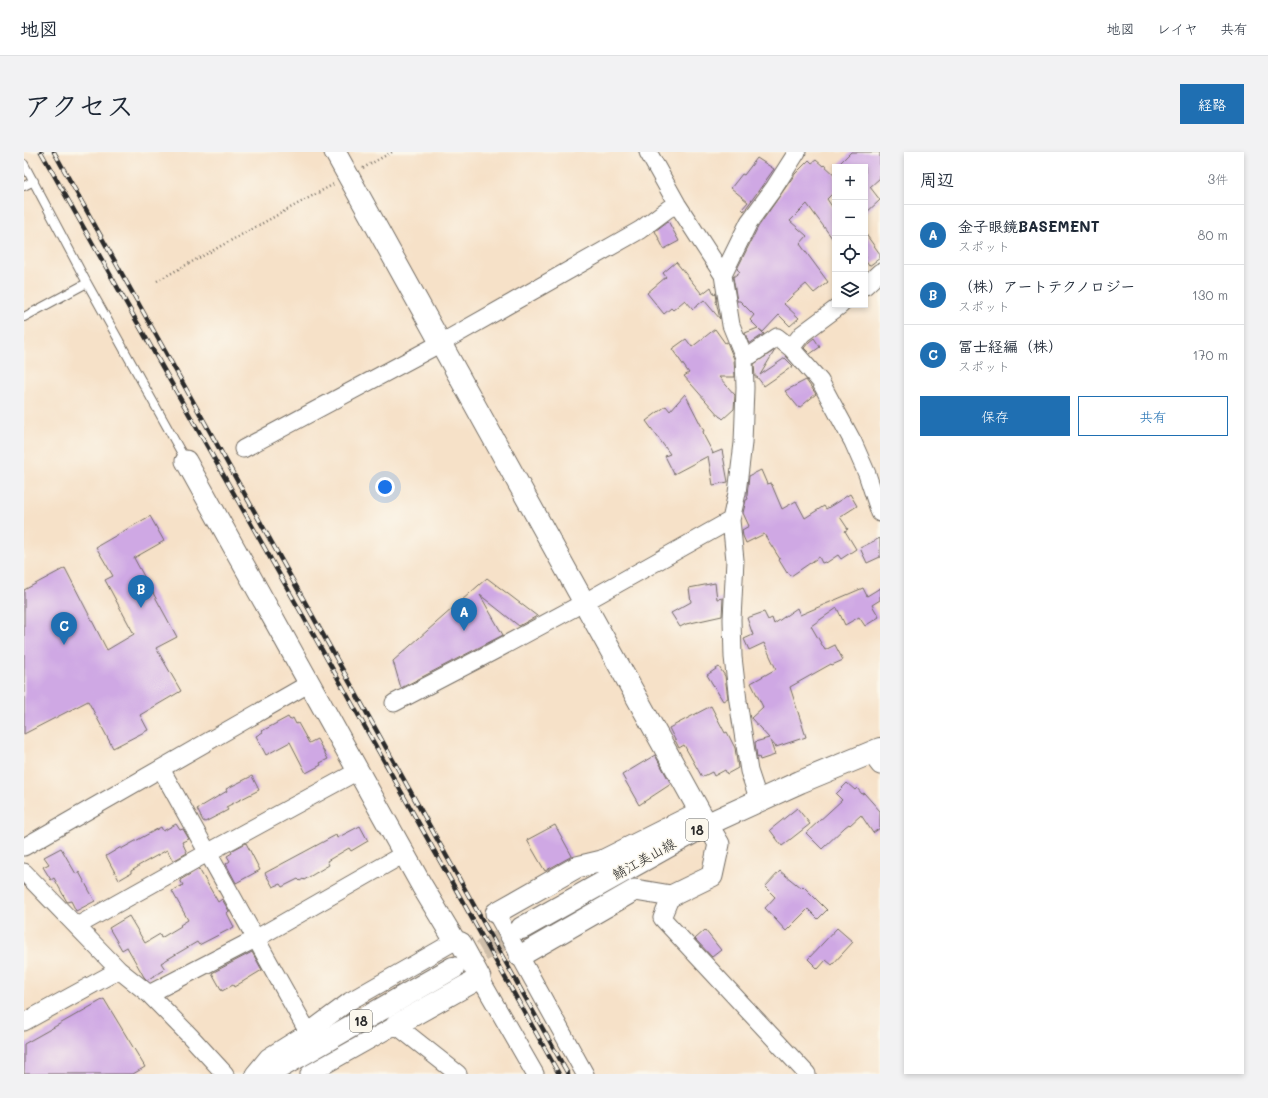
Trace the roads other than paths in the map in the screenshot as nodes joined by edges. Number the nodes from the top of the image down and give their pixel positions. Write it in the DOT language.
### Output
graph roads {
  1 [pos="335,152"];
  2 [pos="648,152"];
  3 [pos="797,152"];
  4 [pos="24,164"];
  5 [pos="34,180"];
  6 [pos="24,186"];
  7 [pos="677,204"];
  8 [pos="880,272"];
  9 [pos="723,275"];
  10 [pos="87,283"];
  11 [pos="868,283"];
  12 [pos="837,308"];
  13 [pos="24,317"];
  14 [pos="441,343"];
  15 [pos="791,348"];
  16 [pos="744,357"];
  17 [pos="243,449"];
  18 [pos="186,461"];
  19 [pos="880,513"];
  20 [pos="731,520"];
  21 [pos="585,602"];
  22 [pos="310,683"];
  23 [pos="394,703"];
  24 [pos="877,756"];
  25 [pos="161,768"];
  26 [pos="358,771"];
  27 [pos="759,801"];
  28 [pos="704,818"];
  29 [pos="24,847"];
  30 [pos="209,852"];
  31 [pos="404,854"];
  32 [pos="24,872"];
  33 [pos="671,896"];
  34 [pos="496,913"];
  35 [pos="77,926"];
  36 [pos="522,928"];
  37 [pos="257,938"];
  38 [pos="456,941"];
  39 [pos="520,956"];
  40 [pos="453,968"];
  41 [pos="119,970"];
  42 [pos="480,978"];
  43 [pos="149,994"];
  44 [pos="24,1022"];
  45 [pos="396,1025"];
  46 [pos="308,1032"];
  47 [pos="225,1074"];
  48 [pos="254,1074"];
  49 [pos="268,1074"];
  50 [pos="309,1074"];
  51 [pos="458,1074"];
  52 [pos="535,1074"];
  53 [pos="585,1074"];
  54 [pos="807,1074"];
  1 -- 14 [label="street"];
  2 -- 7 [label="street"];
  3 -- 9 [label="street"];
  4 -- 5 [label="lane"];
  5 -- 6 [label="lane"];
  5 -- 10 [label="lane"];
  7 -- 9 [label="street"];
  7 -- 14 [label="street"];
  8 -- 11 [label="street"];
  9 -- 16 [label="street"];
  10 -- 13 [label="lane"];
  10 -- 18 [label="lane"];
  12 -- 15 [label="street"];
  14 -- 17 [label="street"];
  14 -- 21 [label="street"];
  15 -- 16 [label="street"];
  15 -- 19 [label="street"];
  16 -- 20 [label="street"];
  18 -- 22 [label="street"];
  20 -- 21 [label="street"];
  20 -- 27 [label="street"];
  21 -- 23 [label="street"];
  21 -- 28 [label="street"];
  22 -- 25 [label="street"];
  22 -- 26 [label="street"];
  24 -- 27 [label="main road, 鯖江美山線 / 18"];
  25 -- 29 [label="street"];
  25 -- 30 [label="street"];
  26 -- 30 [label="street"];
  26 -- 31 [label="street"];
  27 -- 28 [label="main road, 鯖江美山線 / 18"];
  28 -- 33 [label="street"];
  28 -- 34 [label="street"];
  28 -- 36 [label="main road, 鯖江美山線 / 18"];
  30 -- 35 [label="street"];
  30 -- 37 [label="street"];
  31 -- 37 [label="street"];
  31 -- 38 [label="street"];
  32 -- 35 [label="street"];
  33 -- 39 [label="street"];
  33 -- 54 [label="street"];
  34 -- 39 [label="street"];
  35 -- 41 [label="street"];
  37 -- 43 [label="street"];
  37 -- 46 [label="street"];
  38 -- 42 [label="street"];
  38 -- 46 [label="street"];
  39 -- 53 [label="street"];
  40 -- 49 [label="main road, 18"];
  41 -- 43 [label="street"];
  41 -- 44 [label="street"];
  42 -- 45 [label="street"];
  42 -- 52 [label="street"];
  43 -- 47 [label="street"];
  45 -- 50 [label="street"];
  45 -- 51 [label="street"];
  46 -- 48 [label="street"];
}
